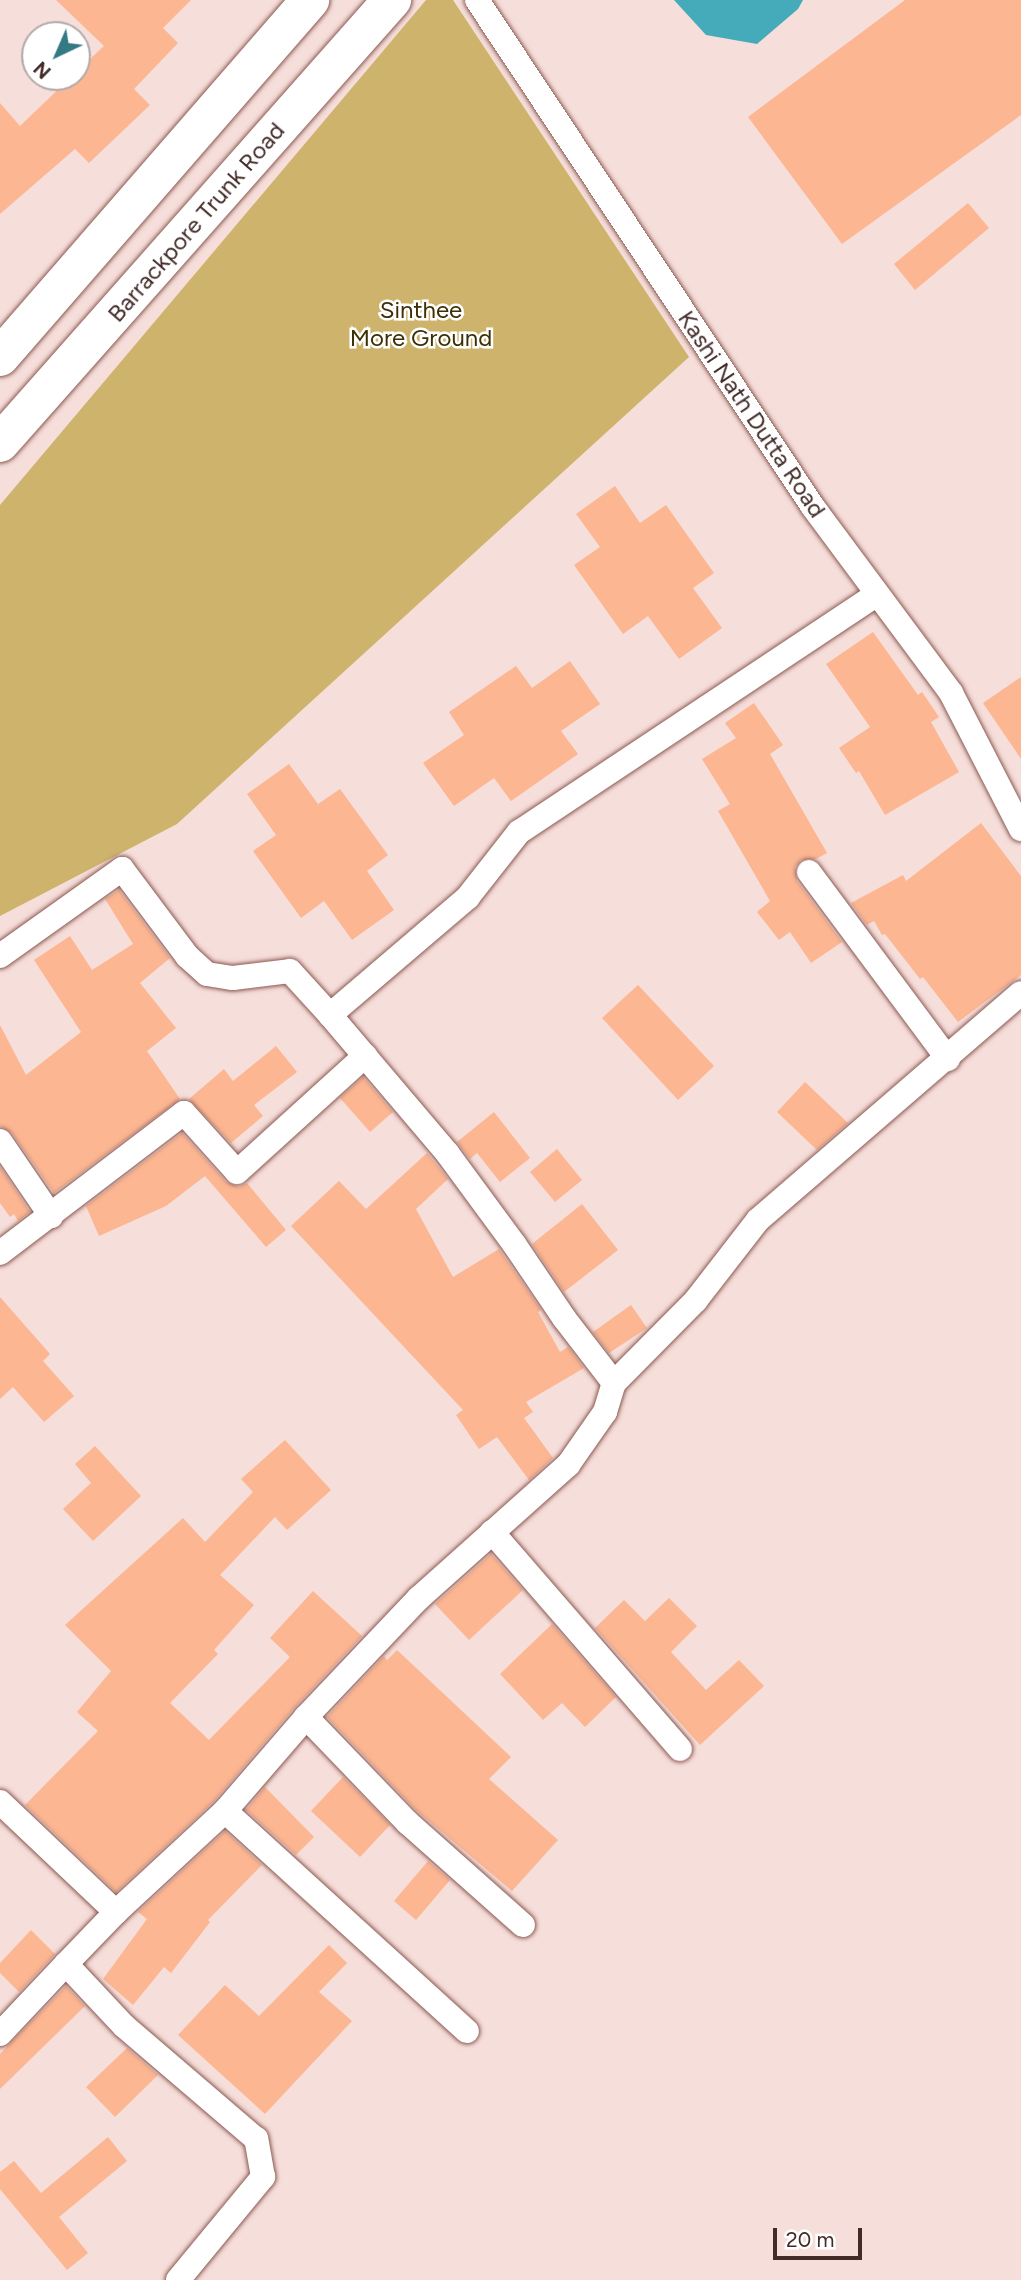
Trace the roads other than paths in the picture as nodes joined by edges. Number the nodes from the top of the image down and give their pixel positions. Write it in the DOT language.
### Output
graph roads {
  1 [pos="310,0"];
  2 [pos="392,0"];
  3 [pos="477,0"];
  4 [pos="0,357"];
  5 [pos="0,443"];
  6 [pos="877,594"];
  7 [pos="1021,829"];
  8 [pos="809,872"];
  9 [pos="0,957"];
  10 [pos="1021,993"];
  11 [pos="330,1014"];
  12 [pos="365,1056"];
  13 [pos="948,1059"];
  14 [pos="0,1141"];
  15 [pos="51,1216"];
  16 [pos="0,1253"];
  17 [pos="614,1383"];
  18 [pos="492,1532"];
  19 [pos="306,1717"];
  20 [pos="680,1749"];
  21 [pos="0,1802"];
  22 [pos="225,1811"];
  23 [pos="116,1912"];
  24 [pos="523,1924"];
  25 [pos="66,1964"];
  26 [pos="467,2031"];
  27 [pos="0,2034"];
  28 [pos="178,2280"];
  1 -- 4 [label="main road"];
  2 -- 5 [label="main road, Barrackpore Trunk Road"];
  3 -- 6 [label="street, Kashi Nath Dutta Road"];
  6 -- 7 [label="street, Kashi Nath Dutta Road"];
  6 -- 11 [label="street"];
  8 -- 13 [label="street"];
  9 -- 11 [label="street"];
  10 -- 13 [label="street"];
  11 -- 12 [label="street"];
  12 -- 15 [label="street"];
  12 -- 17 [label="street"];
  13 -- 17 [label="street"];
  14 -- 15 [label="street"];
  15 -- 16 [label="street"];
  17 -- 18 [label="street"];
  18 -- 19 [label="street"];
  18 -- 20 [label="street"];
  19 -- 22 [label="street"];
  19 -- 24 [label="street"];
  21 -- 23 [label="street"];
  22 -- 23 [label="street"];
  22 -- 26 [label="street"];
  23 -- 25 [label="street"];
  25 -- 27 [label="street"];
  25 -- 28 [label="street"];
}
